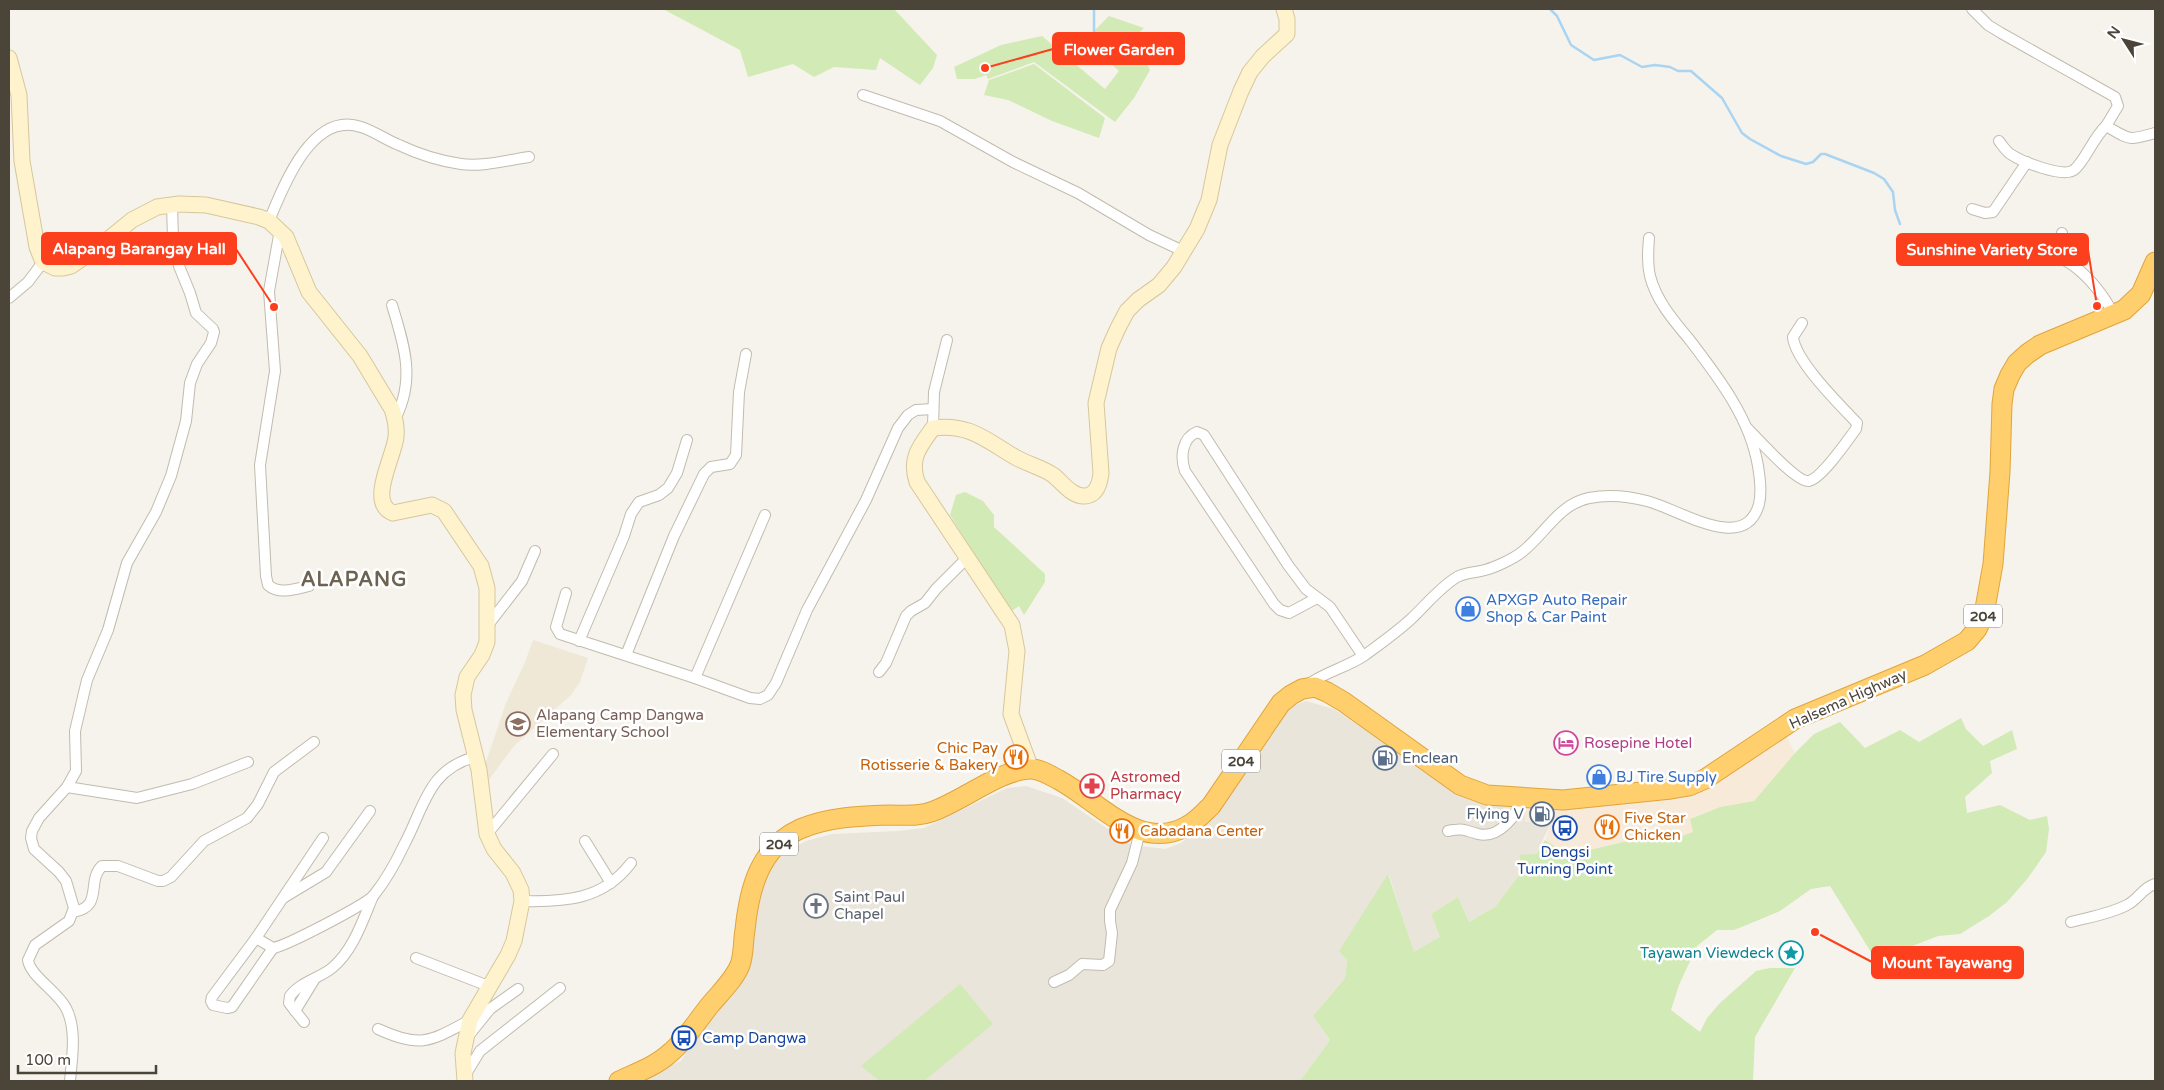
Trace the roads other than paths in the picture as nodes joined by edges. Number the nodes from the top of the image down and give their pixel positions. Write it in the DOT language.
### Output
graph roads {
  1 [pos="1284,9"];
  2 [pos="1972,9"];
  3 [pos="9,58"];
  4 [pos="863,95"];
  5 [pos="2106,126"];
  6 [pos="2155,133"];
  7 [pos="1999,141"];
  8 [pos="529,157"];
  9 [pos="2027,162"];
  10 [pos="172,204"];
  11 [pos="1972,209"];
  12 [pos="274,226"];
  13 [pos="2062,233"];
  14 [pos="1649,238"];
  15 [pos="1183,251"];
  16 [pos="43,262"];
  17 [pos="2155,262"];
  18 [pos="9,298"];
  19 [pos="392,305"];
  20 [pos="2114,315"];
  21 [pos="1802,323"];
  22 [pos="947,340"];
  23 [pos="746,354"];
  24 [pos="933,409"];
  25 [pos="395,419"];
  26 [pos="1745,426"];
  27 [pos="933,428"];
  28 [pos="1758,439"];
  29 [pos="686,440"];
  30 [pos="1756,454"];
  31 [pos="765,515"];
  32 [pos="535,551"];
  33 [pos="967,558"];
  34 [pos="309,586"];
  35 [pos="566,593"];
  36 [pos="1317,598"];
  37 [pos="488,625"];
  38 [pos="579,641"];
  39 [pos="626,655"];
  40 [pos="1364,656"];
  41 [pos="879,672"];
  42 [pos="695,678"];
  43 [pos="1302,689"];
  44 [pos="314,742"];
  45 [pos="553,754"];
  46 [pos="475,757"];
  47 [pos="248,762"];
  48 [pos="1031,768"];
  49 [pos="66,787"];
  50 [pos="1520,797"];
  51 [pos="370,812"];
  52 [pos="1140,831"];
  53 [pos="1448,831"];
  54 [pos="487,834"];
  55 [pos="323,838"];
  56 [pos="585,841"];
  57 [pos="631,863"];
  58 [pos="611,883"];
  59 [pos="2155,884"];
  60 [pos="373,896"];
  61 [pos="282,899"];
  62 [pos="522,901"];
  63 [pos="73,912"];
  64 [pos="2071,922"];
  65 [pos="256,938"];
  66 [pos="273,948"];
  67 [pos="416,958"];
  68 [pos="1054,982"];
  69 [pos="491,987"];
  70 [pos="560,988"];
  71 [pos="518,989"];
  72 [pos="470,1020"];
  73 [pos="304,1022"];
  74 [pos="378,1029"];
  75 [pos="464,1039"];
  76 [pos="464,1079"];
  77 [pos="70,1081"];
  78 [pos="619,1081"];
  1 -- 15 [label="main road"];
  2 -- 5 [label="street"];
  3 -- 16 [label="main road"];
  4 -- 15 [label="street"];
  5 -- 6 [label="street"];
  5 -- 9 [label="street"];
  7 -- 9 [label="street"];
  8 -- 12 [label="street"];
  9 -- 11 [label="street"];
  10 -- 12 [label="main road"];
  10 -- 16 [label="main road"];
  10 -- 49 [label="street"];
  12 -- 25 [label="main road"];
  12 -- 34 [label="street"];
  13 -- 20 [label="street"];
  14 -- 26 [label="street"];
  15 -- 27 [label="main road"];
  16 -- 18 [label="street"];
  17 -- 20 [label="highway, Halsema Highway / 204"];
  19 -- 25 [label="street"];
  20 -- 50 [label="highway, Halsema Highway / 204"];
  21 -- 28 [label="street"];
  22 -- 24 [label="street"];
  23 -- 39 [label="street"];
  24 -- 27 [label="street"];
  24 -- 42 [label="street"];
  25 -- 37 [label="main road"];
  26 -- 28 [label="street"];
  26 -- 30 [label="street"];
  27 -- 33 [label="main road"];
  28 -- 30 [label="street"];
  29 -- 38 [label="street"];
  30 -- 40 [label="street"];
  31 -- 42 [label="street"];
  32 -- 37 [label="street"];
  33 -- 41 [label="street"];
  33 -- 48 [label="main road"];
  35 -- 38 [label="street"];
  36 -- 36 [label="street"];
  36 -- 40 [label="street"];
  37 -- 46 [label="main road"];
  38 -- 39 [label="street"];
  39 -- 42 [label="street"];
  40 -- 43 [label="street"];
  43 -- 50 [label="highway, Halsema Highway / 204"];
  43 -- 52 [label="highway, 204"];
  44 -- 63 [label="street"];
  45 -- 54 [label="street"];
  46 -- 54 [label="main road"];
  46 -- 60 [label="street"];
  47 -- 49 [label="street"];
  48 -- 52 [label="highway, 204"];
  48 -- 78 [label="highway, 204"];
  49 -- 63 [label="street"];
  50 -- 53 [label="street"];
  51 -- 61 [label="street"];
  52 -- 68 [label="street"];
  54 -- 62 [label="main road"];
  55 -- 61 [label="street"];
  56 -- 58 [label="street"];
  57 -- 58 [label="street"];
  58 -- 62 [label="street"];
  59 -- 64 [label="street"];
  60 -- 66 [label="street"];
  60 -- 73 [label="street"];
  61 -- 65 [label="street"];
  62 -- 69 [label="main road"];
  63 -- 77 [label="street"];
  65 -- 66 [label="street"];
  65 -- 66 [label="street"];
  67 -- 69 [label="street"];
  69 -- 72 [label="main road"];
  70 -- 76 [label="street"];
  71 -- 75 [label="street"];
  72 -- 74 [label="street"];
  72 -- 75 [label="main road"];
  75 -- 76 [label="main road"];
}
